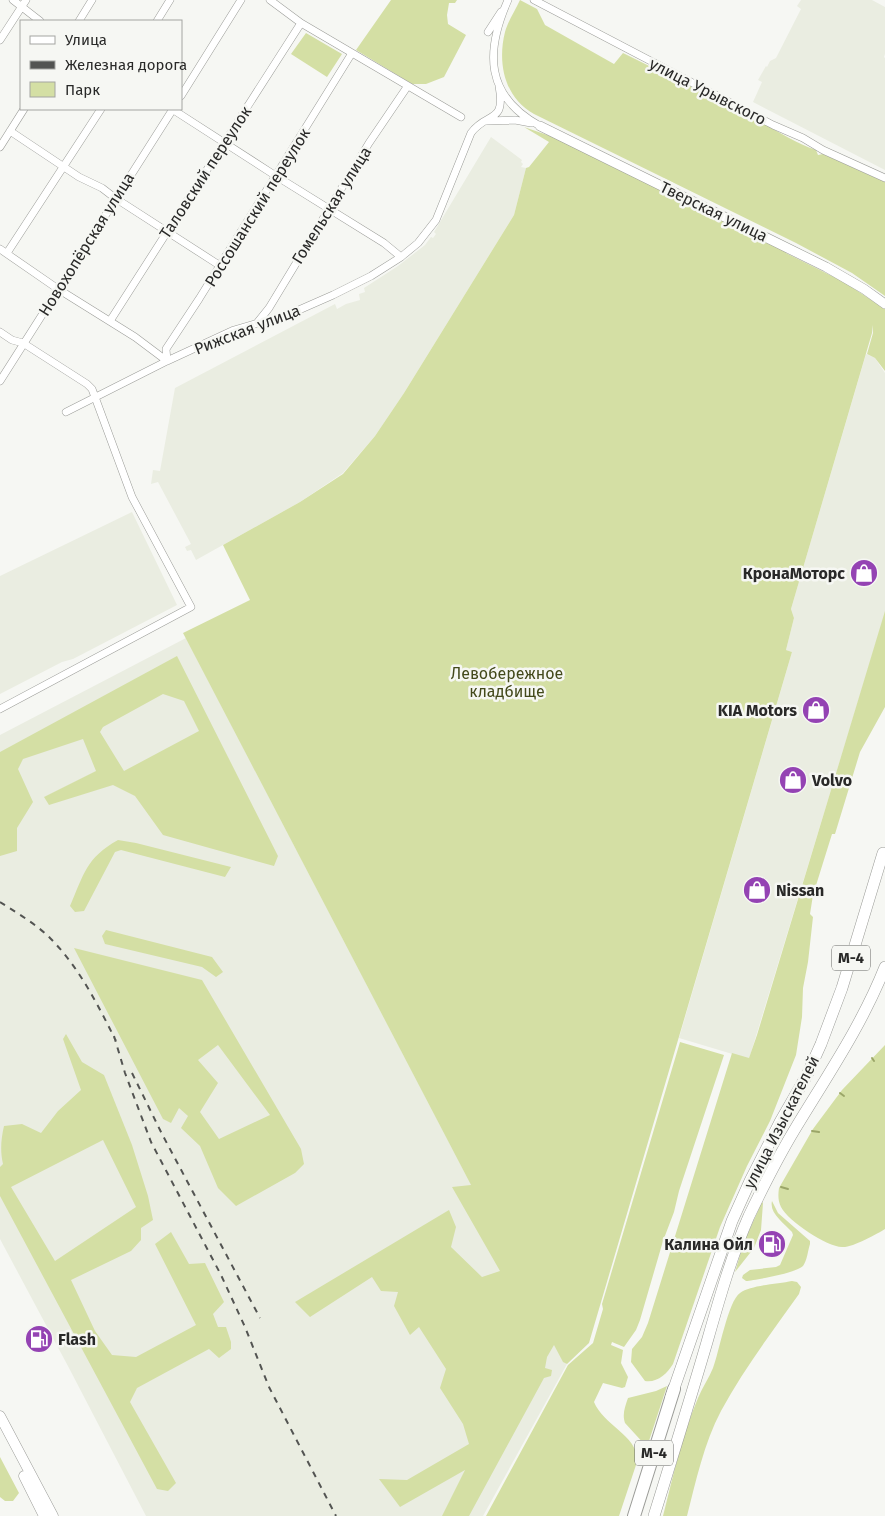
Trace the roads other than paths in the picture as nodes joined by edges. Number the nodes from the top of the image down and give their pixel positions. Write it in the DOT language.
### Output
graph roads {
  1 [pos="13,0"];
  2 [pos="26,0"];
  3 [pos="92,0"];
  4 [pos="170,0"];
  5 [pos="241,0"];
  6 [pos="270,0"];
  7 [pos="534,0"];
  8 [pos="278,2"];
  9 [pos="508,2"];
  10 [pos="21,7"];
  11 [pos="39,20"];
  12 [pos="80,20"];
  13 [pos="158,20"];
  14 [pos="301,23"];
  15 [pos="488,32"];
  16 [pos="0,40"];
  17 [pos="352,53"];
  18 [pos="499,86"];
  19 [pos="407,87"];
  20 [pos="182,94"];
  21 [pos="23,110"];
  22 [pos="100,110"];
  23 [pos="172,110"];
  24 [pos="174,110"];
  25 [pos="461,118"];
  26 [pos="487,121"];
  27 [pos="540,126"];
  28 [pos="10,132"];
  29 [pos="224,143"];
  30 [pos="0,147"];
  31 [pos="63,166"];
  32 [pos="276,176"];
  33 [pos="885,178"];
  34 [pos="115,198"];
  35 [pos="330,209"];
  36 [pos="167,231"];
  37 [pos="0,249"];
  38 [pos="7,253"];
  39 [pos="401,257"];
  40 [pos="219,265"];
  41 [pos="58,289"];
  42 [pos="885,304"];
  43 [pos="110,321"];
  44 [pos="257,324"];
  45 [pos="0,332"];
  46 [pos="23,343"];
  47 [pos="167,361"];
  48 [pos="0,381"];
  49 [pos="95,396"];
  50 [pos="66,412"];
  51 [pos="0,709"];
  52 [pos="884,853"];
  53 [pos="885,967"];
  54 [pos="674,1390"];
  55 [pos="0,1416"];
  56 [pos="0,1430"];
  57 [pos="674,1447"];
  58 [pos="44,1516"];
  59 [pos="53,1516"];
  60 [pos="628,1516"];
  61 [pos="634,1516"];
  62 [pos="640,1516"];
  63 [pos="649,1516"];
  64 [pos="654,1516"];
  1 -- 10 [label="street"];
  2 -- 10 [label="street"];
  3 -- 12 [label="street"];
  4 -- 13 [label="street"];
  5 -- 20 [label="street"];
  6 -- 8 [label="street"];
  7 -- 33 [label="street, улица Урывского"];
  8 -- 14 [label="street"];
  9 -- 15 [label="street"];
  9 -- 18 [label="street"];
  10 -- 11 [label="street"];
  10 -- 16 [label="street"];
  14 -- 17 [label="street"];
  14 -- 29 [label="street, Таловский переулок"];
  17 -- 19 [label="street"];
  17 -- 32 [label="street, Россошанский переулок"];
  18 -- 26 [label="street, Рижская улица"];
  18 -- 27 [label="street"];
  19 -- 25 [label="street"];
  19 -- 35 [label="street, Гомельская улица"];
  21 -- 28 [label="street"];
  22 -- 31 [label="street"];
  23 -- 34 [label="street, Новохопёрская улица"];
  24 -- 29 [label="street"];
  26 -- 27 [label="street"];
  26 -- 39 [label="street, Рижская улица"];
  27 -- 42 [label="street, Тверская улица"];
  28 -- 30 [label="street"];
  28 -- 31 [label="street"];
  29 -- 32 [label="street"];
  29 -- 36 [label="street, Таловский переулок"];
  31 -- 34 [label="street"];
  31 -- 38 [label="street"];
  32 -- 35 [label="street"];
  32 -- 40 [label="street, Россошанский переулок"];
  34 -- 36 [label="street"];
  34 -- 41 [label="street, Новохопёрская улица"];
  35 -- 39 [label="street"];
  35 -- 44 [label="street, Гомельская улица"];
  36 -- 40 [label="street"];
  36 -- 43 [label="street, Таловский переулок"];
  37 -- 38 [label="street"];
  38 -- 41 [label="street"];
  39 -- 44 [label="street, Рижская улица"];
  40 -- 47 [label="street, Россошанский переулок"];
  41 -- 43 [label="street"];
  41 -- 46 [label="street, Новохопёрская улица"];
  43 -- 47 [label="street"];
  44 -- 47 [label="street, Рижская улица"];
  45 -- 46 [label="street"];
  46 -- 48 [label="street, Новохопёрская улица"];
  46 -- 49 [label="street"];
  47 -- 49 [label="street, Рижская улица"];
  49 -- 50 [label="street, Рижская улица"];
  49 -- 51 [label="street"];
  52 -- 54 [label="highway, улица Изыскателей / М-4"];
  53 -- 57 [label="highway, улица Изыскателей / М-4"];
  54 -- 60 [label="highway"];
  54 -- 61 [label="highway, М-4"];
  54 -- 62 [label="highway"];
  55 -- 59 [label="main road"];
  56 -- 58 [label="main road"];
  57 -- 63 [label="highway"];
  57 -- 64 [label="highway, М-4"];
}
